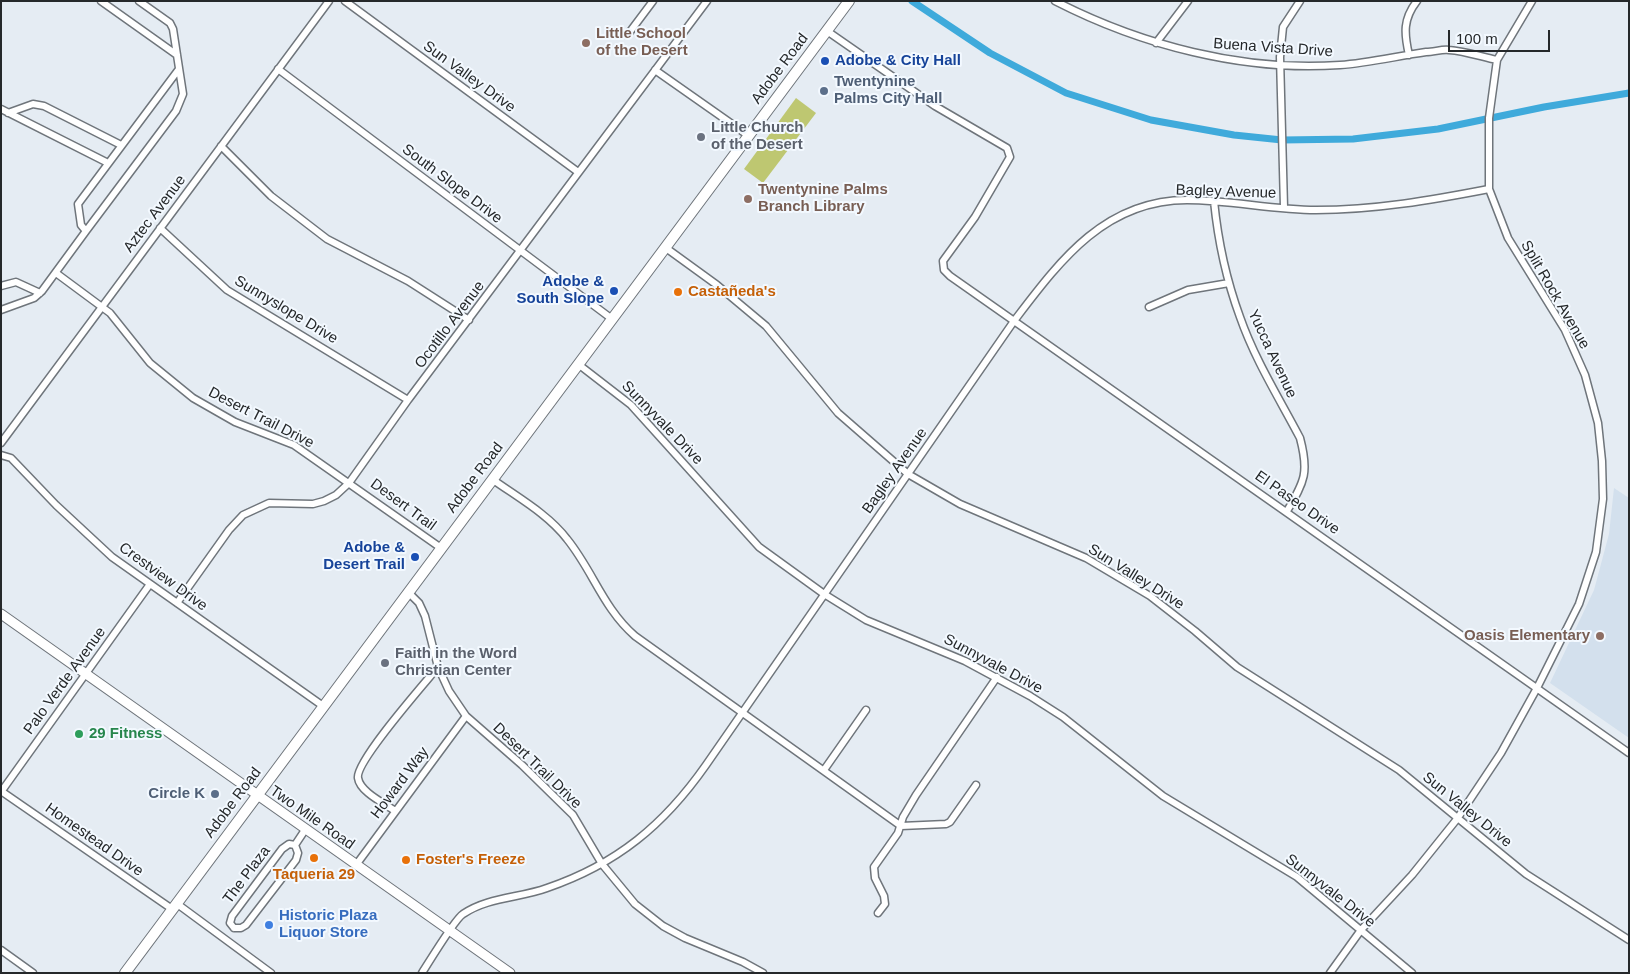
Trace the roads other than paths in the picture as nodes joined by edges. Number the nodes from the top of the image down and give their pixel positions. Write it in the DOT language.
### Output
graph roads {
  1 [pos="101,1"];
  2 [pos="139,1"];
  3 [pos="329,1"];
  4 [pos="346,1"];
  5 [pos="653,1"];
  6 [pos="707,1"];
  7 [pos="849,1"];
  8 [pos="1054,1"];
  9 [pos="1073,1"];
  10 [pos="1188,1"];
  11 [pos="1300,1"];
  12 [pos="1417,1"];
  13 [pos="1532,1"];
  14 [pos="1070,9"];
  15 [pos="827,31"];
  16 [pos="629,33"];
  17 [pos="1156,43"];
  18 [pos="177,55"];
  19 [pos="1409,55"];
  20 [pos="1497,60"];
  21 [pos="1279,64"];
  22 [pos="179,69"];
  23 [pos="278,69"];
  24 [pos="655,70"];
  25 [pos="1,109"];
  26 [pos="8,113"];
  27 [pos="749,136"];
  28 [pos="121,145"];
  29 [pos="221,146"];
  30 [pos="108,163"];
  31 [pos="578,172"];
  32 [pos="1489,189"];
  33 [pos="1214,201"];
  34 [pos="1284,207"];
  35 [pos="160,228"];
  36 [pos="86,231"];
  37 [pos="666,248"];
  38 [pos="521,251"];
  39 [pos="56,273"];
  40 [pos="1229,283"];
  41 [pos="1,286"];
  42 [pos="40,293"];
  43 [pos="102,306"];
  44 [pos="1149,307"];
  45 [pos="1,310"];
  46 [pos="612,319"];
  47 [pos="469,320"];
  48 [pos="1014,321"];
  49 [pos="578,364"];
  50 [pos="408,400"];
  51 [pos="1,443"];
  52 [pos="1,455"];
  53 [pos="908,474"];
  54 [pos="492,479"];
  55 [pos="350,483"];
  56 [pos="1287,511"];
  57 [pos="441,548"];
  58 [pos="150,584"];
  59 [pos="408,592"];
  60 [pos="824,594"];
  61 [pos="176,603"];
  62 [pos="1,614"];
  63 [pos="438,667"];
  64 [pos="86,674"];
  65 [pos="997,677"];
  66 [pos="1537,688"];
  67 [pos="323,706"];
  68 [pos="866,710"];
  69 [pos="742,713"];
  70 [pos="466,716"];
  71 [pos="1629,753"];
  72 [pos="824,770"];
  73 [pos="976,785"];
  74 [pos="1,792"];
  75 [pos="257,796"];
  76 [pos="395,811"];
  77 [pos="1457,819"];
  78 [pos="901,826"];
  79 [pos="305,830"];
  80 [pos="295,845"];
  81 [pos="602,864"];
  82 [pos="356,865"];
  83 [pos="174,906"];
  84 [pos="878,914"];
  85 [pos="234,928"];
  86 [pos="1360,930"];
  87 [pos="450,931"];
  88 [pos="226,939"];
  89 [pos="1629,940"];
  90 [pos="1,950"];
  91 [pos="33,973"];
  92 [pos="125,973"];
  93 [pos="270,973"];
  94 [pos="422,973"];
  95 [pos="510,973"];
  96 [pos="763,973"];
  97 [pos="1330,973"];
  98 [pos="1412,973"];
  1 -- 18 [label="street"];
  2 -- 18 [label="street"];
  3 -- 23 [label="street, Aztec Avenue"];
  4 -- 31 [label="street, Sun Valley Drive"];
  5 -- 16 [label="street"];
  6 -- 24 [label="street, Ocotillo Avenue"];
  7 -- 15 [label="main road, Adobe Road"];
  8 -- 14 [label="street, Buena Vista Drive"];
  9 -- 14 [label="street"];
  10 -- 17 [label="street"];
  11 -- 21 [label="street"];
  12 -- 19 [label="street"];
  13 -- 20 [label="street, Split Rock Avenue"];
  14 -- 17 [label="street, Buena Vista Drive"];
  15 -- 27 [label="main road, Adobe Road"];
  15 -- 48 [label="street, El Paseo Drive"];
  17 -- 21 [label="street, Buena Vista Drive"];
  18 -- 22 [label="street"];
  19 -- 20 [label="street, Buena Vista Drive"];
  19 -- 21 [label="street, Buena Vista Drive"];
  20 -- 32 [label="street, Split Rock Avenue"];
  21 -- 34 [label="street"];
  22 -- 28 [label="street"];
  22 -- 36 [label="street"];
  23 -- 29 [label="street, Aztec Avenue"];
  23 -- 38 [label="street, South Slope Drive"];
  24 -- 27 [label="street"];
  24 -- 31 [label="street, Ocotillo Avenue"];
  25 -- 26 [label="street"];
  26 -- 28 [label="street"];
  26 -- 30 [label="street"];
  27 -- 37 [label="main road, Adobe Road"];
  28 -- 30 [label="street"];
  29 -- 35 [label="street, Aztec Avenue"];
  29 -- 47 [label="street"];
  30 -- 36 [label="street"];
  31 -- 38 [label="street, Ocotillo Avenue"];
  32 -- 34 [label="street, Bagley Avenue"];
  32 -- 66 [label="street, Split Rock Avenue"];
  33 -- 34 [label="street, Bagley Avenue"];
  33 -- 40 [label="street, Yucca Avenue"];
  33 -- 48 [label="street, Bagley Avenue"];
  35 -- 43 [label="street, Aztec Avenue"];
  35 -- 50 [label="street, Sunnyslope Drive"];
  36 -- 39 [label="street"];
  37 -- 46 [label="main road, Adobe Road"];
  37 -- 53 [label="street, Sun Valley Drive"];
  38 -- 46 [label="street, South Slope Drive"];
  38 -- 47 [label="street, Ocotillo Avenue"];
  39 -- 42 [label="street"];
  39 -- 43 [label="street, Desert Trail Drive"];
  40 -- 44 [label="street"];
  40 -- 56 [label="street, Yucca Avenue"];
  41 -- 42 [label="street"];
  42 -- 45 [label="street"];
  43 -- 51 [label="street, Aztec Avenue"];
  43 -- 55 [label="street, Desert Trail Drive"];
  46 -- 49 [label="main road, Adobe Road"];
  47 -- 50 [label="street, Ocotillo Avenue"];
  48 -- 53 [label="street, Bagley Avenue"];
  48 -- 56 [label="street, El Paseo Drive"];
  49 -- 54 [label="main road, Adobe Road"];
  49 -- 60 [label="street, Sunnyvale Drive"];
  50 -- 55 [label="street, Ocotillo Avenue"];
  52 -- 58 [label="street, Crestview Drive"];
  53 -- 60 [label="street, Bagley Avenue"];
  53 -- 77 [label="street, Sun Valley Drive"];
  54 -- 57 [label="main road, Adobe Road"];
  54 -- 69 [label="street"];
  55 -- 57 [label="street, Desert Trail"];
  55 -- 61 [label="street, Ocotillo Avenue"];
  56 -- 66 [label="street, El Paseo Drive"];
  57 -- 59 [label="main road, Adobe Road"];
  58 -- 61 [label="street, Crestview Drive"];
  58 -- 64 [label="street, Palo Verde Avenue"];
  59 -- 63 [label="street, Desert Trail Drive"];
  59 -- 67 [label="main road, Adobe Road"];
  60 -- 65 [label="street, Sunnyvale Drive"];
  60 -- 69 [label="street, Bagley Avenue"];
  61 -- 67 [label="street, Crestview Drive"];
  62 -- 64 [label="street, Two Mile Road"];
  63 -- 70 [label="street, Desert Trail Drive"];
  63 -- 76 [label="street"];
  64 -- 74 [label="street, Palo Verde Avenue"];
  64 -- 75 [label="street, Two Mile Road"];
  65 -- 78 [label="street"];
  65 -- 86 [label="street, Sunnyvale Drive"];
  66 -- 71 [label="street, El Paseo Drive"];
  66 -- 77 [label="street, Split Rock Avenue"];
  67 -- 75 [label="main road, Adobe Road"];
  68 -- 72 [label="street"];
  69 -- 72 [label="street"];
  69 -- 81 [label="street, Bagley Avenue"];
  70 -- 76 [label="street, Howard Way"];
  70 -- 81 [label="street, Desert Trail Drive"];
  72 -- 78 [label="street"];
  73 -- 78 [label="street"];
  74 -- 83 [label="street, Homestead Drive"];
  75 -- 79 [label="street, Two Mile Road"];
  75 -- 83 [label="main road, Adobe Road"];
  76 -- 82 [label="street, Howard Way"];
  77 -- 86 [label="street, Split Rock Avenue"];
  77 -- 89 [label="street, Sun Valley Drive"];
  78 -- 84 [label="street"];
  79 -- 80 [label="street, The Plaza"];
  79 -- 82 [label="street, Two Mile Road"];
  80 -- 85 [label="street, The Plaza"];
  80 -- 85 [label="street, The Plaza"];
  81 -- 87 [label="street, Bagley Avenue"];
  81 -- 96 [label="street, Desert Trail Drive"];
  82 -- 87 [label="street, Two Mile Road"];
  83 -- 88 [label="street, Homestead Drive"];
  83 -- 92 [label="main road, Adobe Road"];
  85 -- 88 [label="street, The Plaza"];
  86 -- 97 [label="street, Split Rock Avenue"];
  86 -- 98 [label="street, Sunnyvale Drive"];
  87 -- 94 [label="street, Bagley Avenue"];
  87 -- 95 [label="street, Two Mile Road"];
  88 -- 93 [label="street, Homestead Drive"];
  90 -- 91 [label="street"];
}
